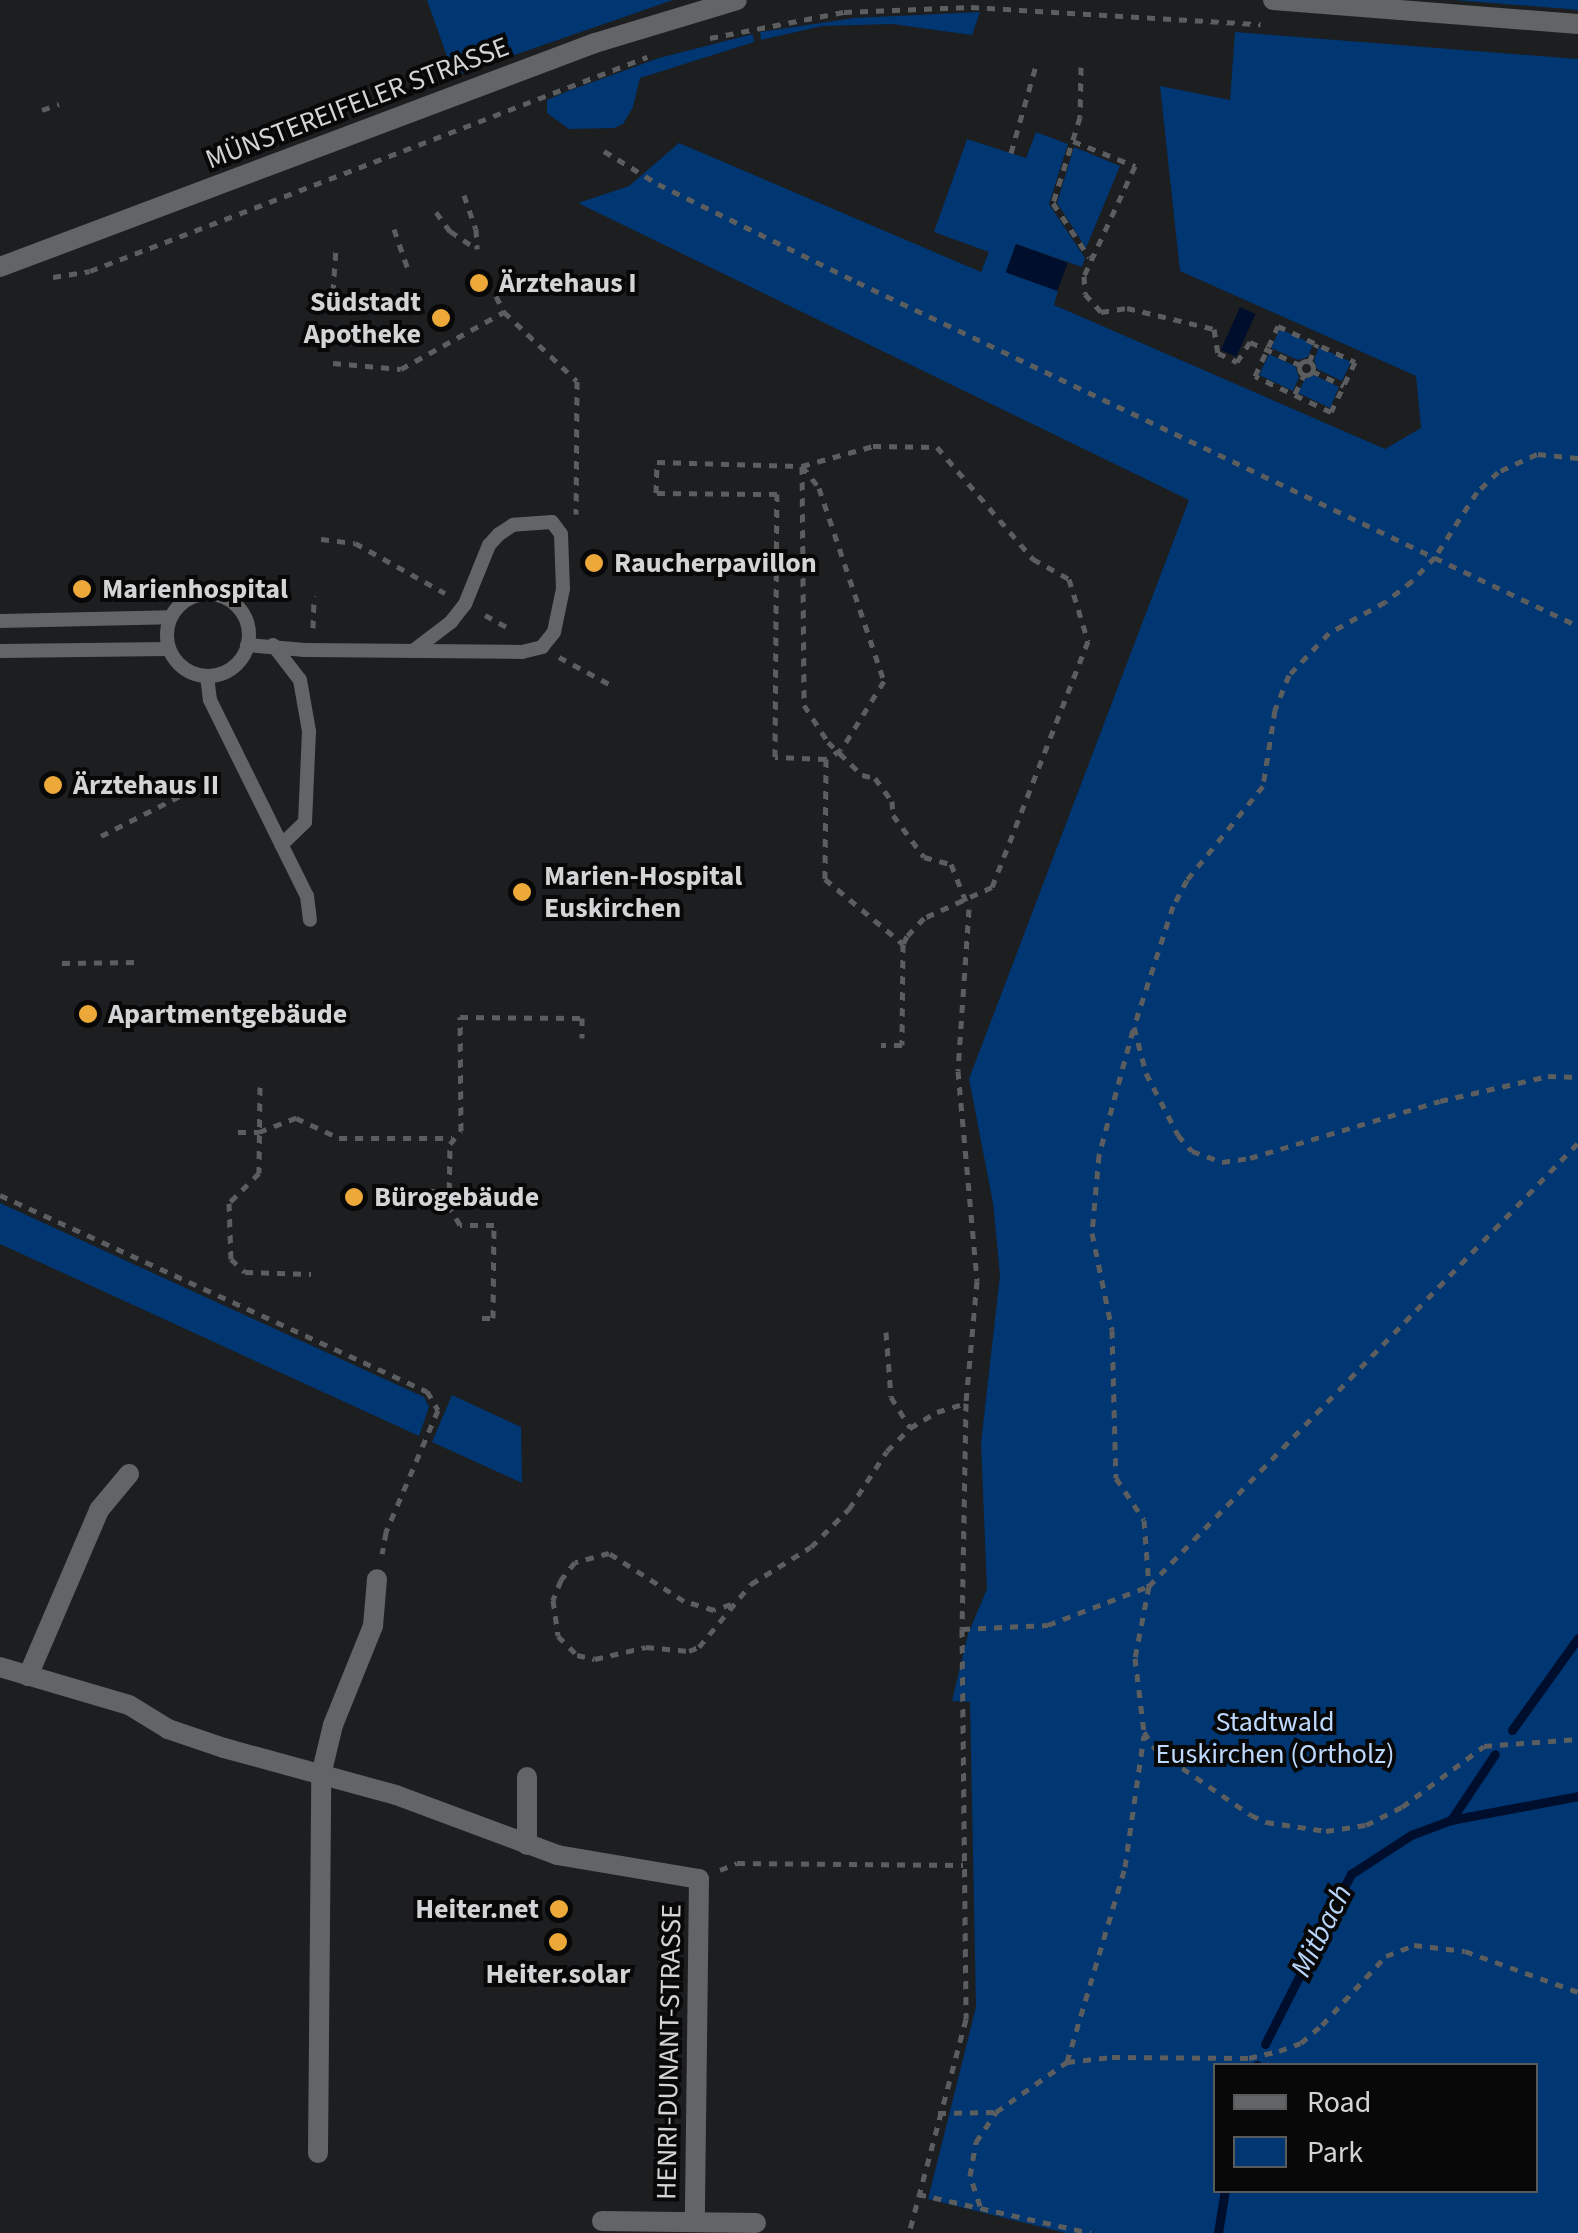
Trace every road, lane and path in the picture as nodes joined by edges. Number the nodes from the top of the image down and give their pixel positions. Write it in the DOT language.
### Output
graph roads {
  1 [pos="737,0"];
  2 [pos="1273,0"];
  3 [pos="1142,15"];
  4 [pos="1578,24"];
  5 [pos="693,43"];
  6 [pos="663,52"];
  7 [pos="1038,62"];
  8 [pos="1080,67"];
  9 [pos="59,104"];
  10 [pos="42,110"];
  11 [pos="1073,141"];
  12 [pos="604,151"];
  13 [pos="1011,153"];
  14 [pos="464,195"];
  15 [pos="436,212"];
  16 [pos="394,229"];
  17 [pos="336,248"];
  18 [pos="1090,258"];
  19 [pos="0,267"];
  20 [pos="409,272"];
  21 [pos="51,277"];
  22 [pos="333,292"];
  23 [pos="496,296"];
  24 [pos="504,312"];
  25 [pos="1317,344"];
  26 [pos="1267,350"];
  27 [pos="1309,362"];
  28 [pos="333,363"];
  29 [pos="1300,365"];
  30 [pos="1312,371"];
  31 [pos="1304,374"];
  32 [pos="1344,386"];
  33 [pos="1295,394"];
  34 [pos="1578,458"];
  35 [pos="802,466"];
  36 [pos="576,518"];
  37 [pos="1435,557"];
  38 [pos="314,596"];
  39 [pos="170,617"];
  40 [pos="0,622"];
  41 [pos="1578,626"];
  42 [pos="274,645"];
  43 [pos="248,646"];
  44 [pos="169,649"];
  45 [pos="312,650"];
  46 [pos="0,651"];
  47 [pos="413,651"];
  48 [pos="208,676"];
  49 [pos="841,750"];
  50 [pos="826,759"];
  51 [pos="180,796"];
  52 [pos="101,836"];
  53 [pos="281,846"];
  54 [pos="966,899"];
  55 [pos="310,920"];
  56 [pos="903,944"];
  57 [pos="62,962"];
  58 [pos="140,962"];
  59 [pos="1134,1027"];
  60 [pos="582,1038"];
  61 [pos="881,1044"];
  62 [pos="1578,1076"];
  63 [pos="260,1087"];
  64 [pos="238,1132"];
  65 [pos="260,1132"];
  66 [pos="452,1138"];
  67 [pos="1578,1143"];
  68 [pos="449,1191"];
  69 [pos="431,1192"];
  70 [pos="0,1195"];
  71 [pos="311,1274"];
  72 [pos="482,1318"];
  73 [pos="886,1332"];
  74 [pos="966,1404"];
  75 [pos="910,1428"];
  76 [pos="129,1474"];
  77 [pos="378,1579"];
  78 [pos="1149,1586"];
  79 [pos="730,1604"];
  80 [pos="962,1629"];
  81 [pos="0,1666"];
  82 [pos="28,1676"];
  83 [pos="1144,1732"];
  84 [pos="1578,1739"];
  85 [pos="321,1775"];
  86 [pos="527,1777"];
  87 [pos="527,1845"];
  88 [pos="964,1865"];
  89 [pos="699,1878"];
  90 [pos="1578,1992"];
  91 [pos="1066,2062"];
  92 [pos="996,2112"];
  93 [pos="938,2113"];
  94 [pos="318,2154"];
  95 [pos="918,2194"];
  96 [pos="980,2207"];
  97 [pos="602,2221"];
  98 [pos="695,2222"];
  99 [pos="756,2222"];
  100 [pos="909,2233"];
  101 [pos="1091,2233"];
  1 -- 19 [label="street, MÜNSTEREIFELER STRASSE"];
  2 -- 4 [label="street"];
  3 -- 5 [label="path"];
  6 -- 21 [label="path"];
  7 -- 13 [label="path"];
  8 -- 11 [label="path"];
  9 -- 10 [label="path"];
  11 -- 18 [label="path"];
  11 -- 18 [label="path"];
  12 -- 37 [label="path"];
  14 -- 15 [label="path"];
  16 -- 20 [label="path"];
  17 -- 22 [label="path"];
  18 -- 26 [label="path"];
  23 -- 24 [label="path"];
  24 -- 28 [label="path"];
  24 -- 36 [label="path"];
  25 -- 26 [label="path"];
  25 -- 27 [label="path"];
  25 -- 32 [label="path"];
  26 -- 29 [label="path"];
  26 -- 33 [label="path"];
  27 -- 29 [label="path"];
  27 -- 30 [label="path"];
  29 -- 31 [label="path"];
  30 -- 31 [label="path"];
  30 -- 32 [label="path"];
  31 -- 33 [label="path"];
  32 -- 33 [label="path"];
  34 -- 37 [label="path"];
  35 -- 49 [label="path"];
  35 -- 49 [label="path"];
  35 -- 50 [label="path"];
  35 -- 54 [label="path"];
  37 -- 41 [label="path"];
  37 -- 59 [label="path"];
  38 -- 45 [label="path"];
  39 -- 40 [label="lane"];
  39 -- 43 [label="lane"];
  39 -- 44 [label="lane"];
  42 -- 43 [label="lane"];
  42 -- 45 [label="lane"];
  42 -- 53 [label="lane"];
  43 -- 48 [label="lane"];
  44 -- 46 [label="lane"];
  44 -- 48 [label="lane"];
  45 -- 47 [label="lane"];
  47 -- 47 [label="lane"];
  48 -- 53 [label="lane"];
  49 -- 50 [label="path"];
  49 -- 54 [label="path"];
  50 -- 56 [label="path"];
  51 -- 52 [label="path"];
  53 -- 55 [label="lane"];
  54 -- 56 [label="path"];
  54 -- 74 [label="path"];
  56 -- 61 [label="path"];
  57 -- 58 [label="path"];
  59 -- 62 [label="path"];
  59 -- 78 [label="path"];
  60 -- 66 [label="path"];
  63 -- 65 [label="path"];
  64 -- 65 [label="path"];
  65 -- 66 [label="path"];
  65 -- 71 [label="path"];
  66 -- 68 [label="path"];
  67 -- 78 [label="path"];
  68 -- 69 [label="path"];
  68 -- 72 [label="path"];
  70 -- 77 [label="path"];
  73 -- 75 [label="path"];
  74 -- 75 [label="path"];
  74 -- 80 [label="path"];
  75 -- 79 [label="path"];
  76 -- 82 [label="street"];
  77 -- 85 [label="street"];
  78 -- 80 [label="path"];
  78 -- 83 [label="path"];
  79 -- 79 [label="path"];
  80 -- 88 [label="path"];
  81 -- 82 [label="street, HENRI-DUNANT-STRASSE"];
  82 -- 85 [label="street, HENRI-DUNANT-STRASSE"];
  83 -- 84 [label="path"];
  83 -- 91 [label="path"];
  85 -- 87 [label="street, HENRI-DUNANT-STRASSE"];
  85 -- 94 [label="street"];
  86 -- 87 [label="street"];
  87 -- 89 [label="street, HENRI-DUNANT-STRASSE"];
  88 -- 89 [label="path"];
  88 -- 93 [label="path"];
  89 -- 98 [label="street, HENRI-DUNANT-STRASSE"];
  90 -- 91 [label="path"];
  91 -- 92 [label="path"];
  92 -- 93 [label="path"];
  92 -- 96 [label="path"];
  93 -- 95 [label="path"];
  95 -- 96 [label="path"];
  95 -- 100 [label="path"];
  96 -- 101 [label="path"];
  97 -- 98 [label="street, HENRI-DUNANT-STRASSE"];
  98 -- 99 [label="street, HENRI-DUNANT-STRASSE"];
}
